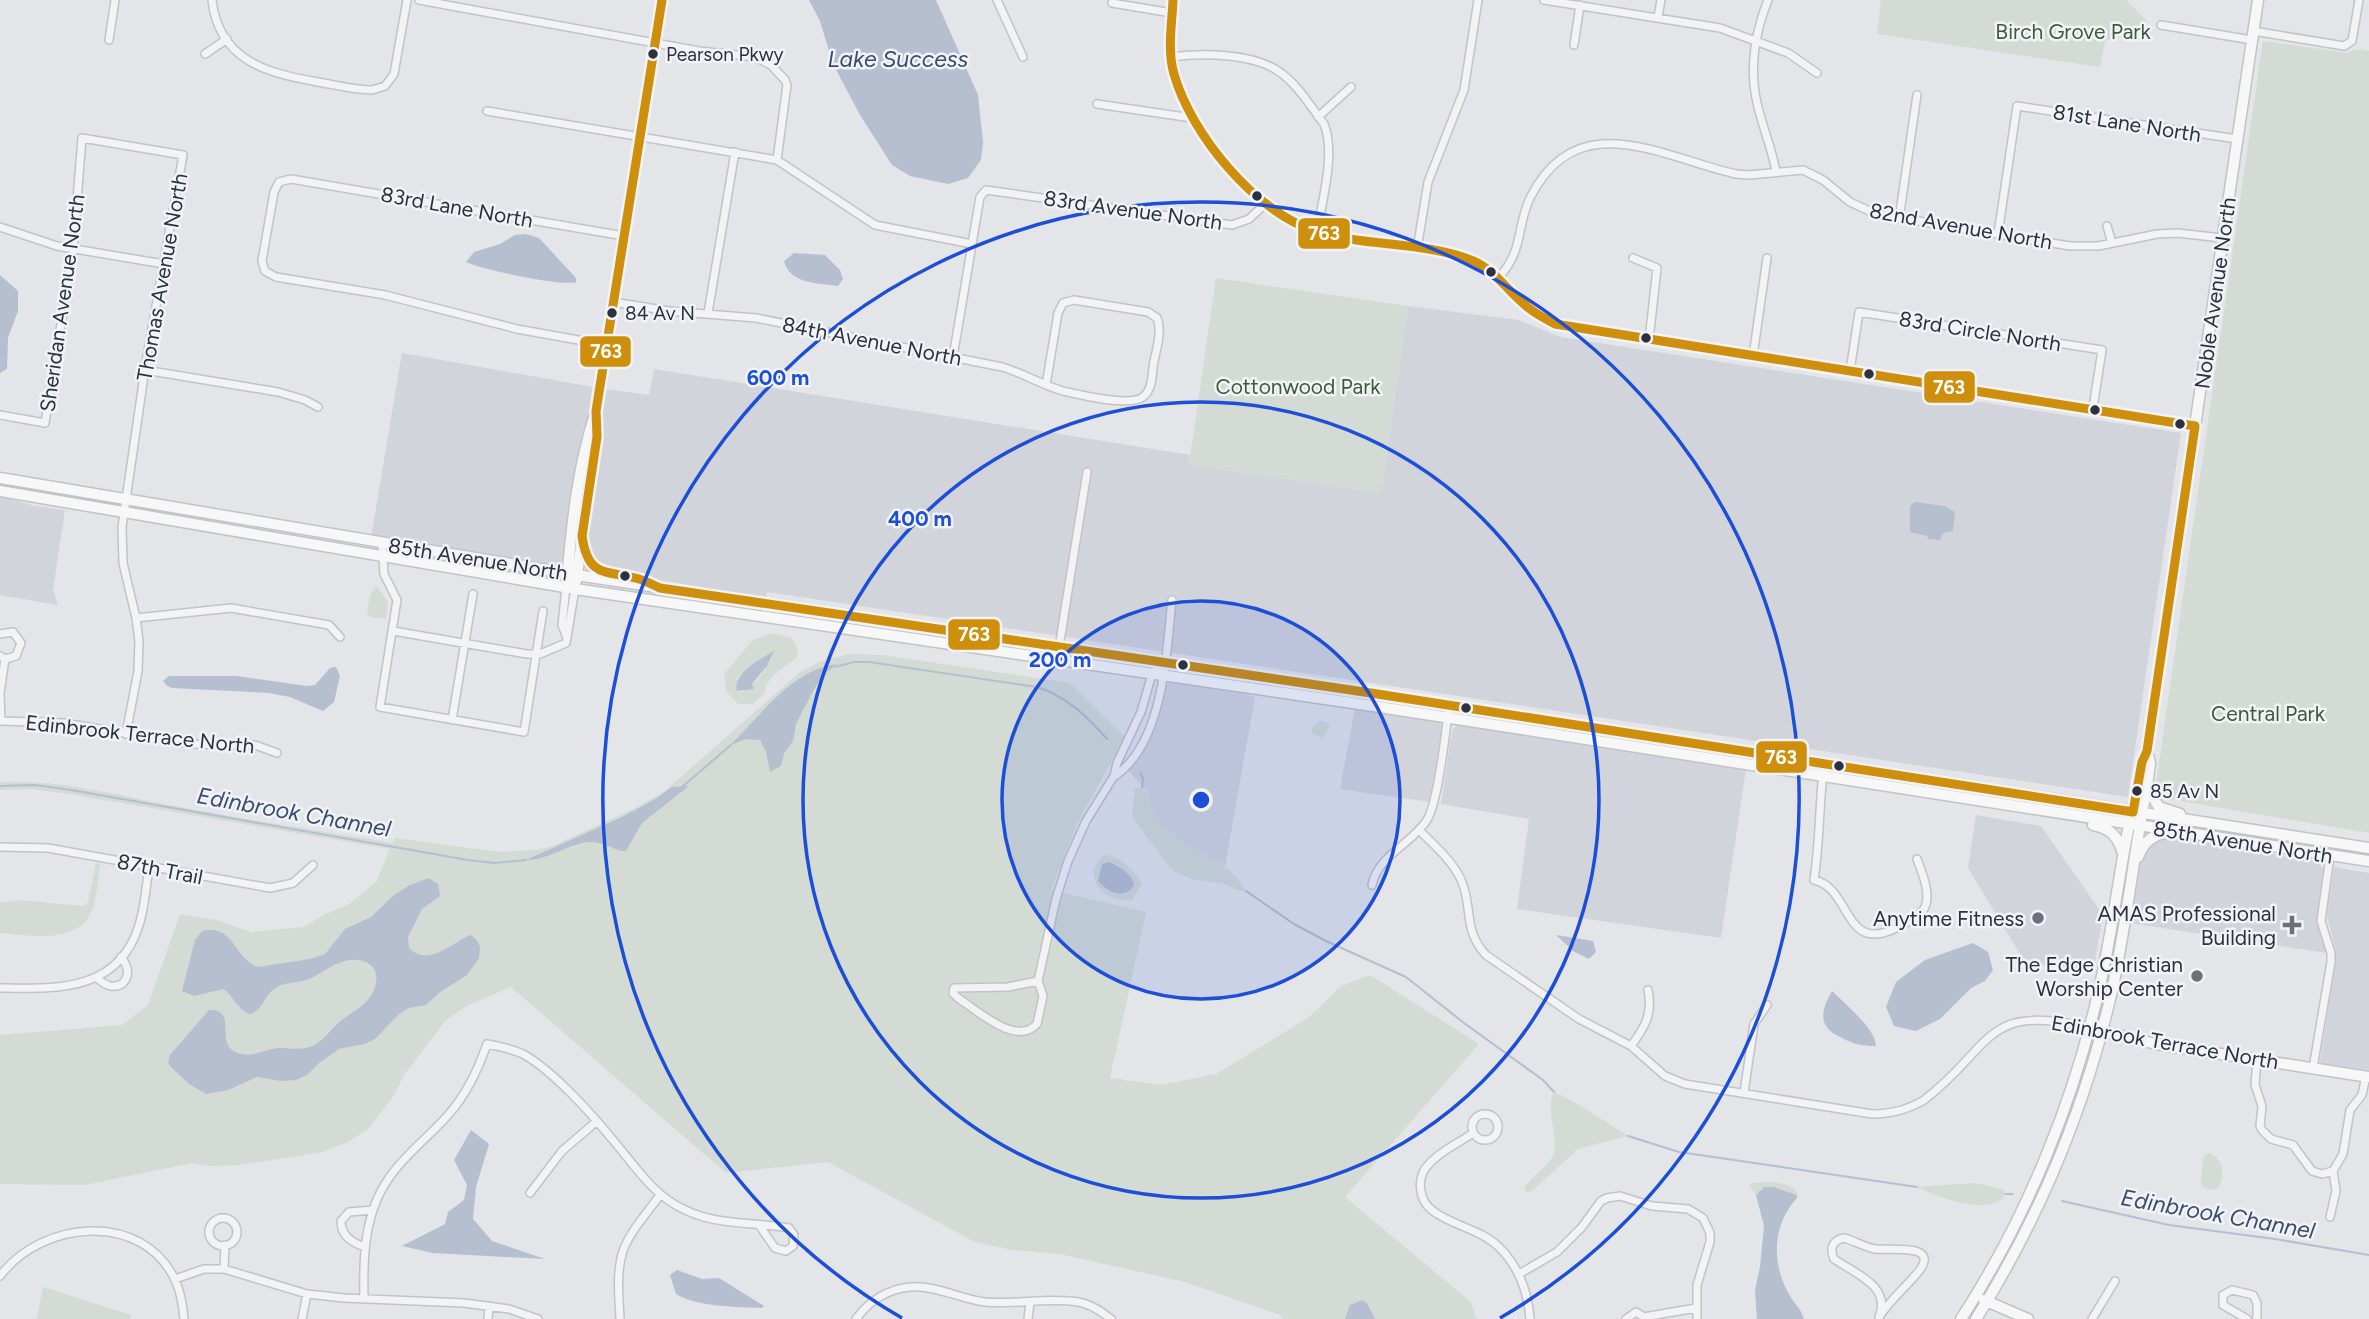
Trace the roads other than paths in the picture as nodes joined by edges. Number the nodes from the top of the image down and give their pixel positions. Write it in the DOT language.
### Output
graph roads {
  1 [pos="115,0"];
  2 [pos="212,0"];
  3 [pos="407,0"];
  4 [pos="419,0"];
  5 [pos="662,0"];
  6 [pos="997,0"];
  7 [pos="1173,0"];
  8 [pos="1478,0"];
  9 [pos="1544,0"];
  10 [pos="1661,0"];
  11 [pos="1768,0"];
  12 [pos="2258,0"];
  13 [pos="2359,0"];
  14 [pos="1112,3"];
  15 [pos="1580,5"];
  16 [pos="1172,13"];
  17 [pos="1658,18"];
  18 [pos="2161,25"];
  19 [pos="2252,36"];
  20 [pos="109,40"];
  21 [pos="227,40"];
  22 [pos="1756,40"];
  23 [pos="655,43"];
  24 [pos="1574,45"];
  25 [pos="205,54"];
  26 [pos="1023,57"];
  27 [pos="1171,57"];
  28 [pos="1817,73"];
  29 [pos="1351,87"];
  30 [pos="1917,95"];
  31 [pos="1097,104"];
  32 [pos="487,111"];
  33 [pos="1318,117"];
  34 [pos="1192,118"];
  35 [pos="82,138"];
  36 [pos="640,138"];
  37 [pos="1647,139"];
  38 [pos="2237,139"];
  39 [pos="1644,148"];
  40 [pos="735,152"];
  41 [pos="777,160"];
  42 [pos="1776,172"];
  43 [pos="1264,205"];
  44 [pos="1899,219"];
  45 [pos="2107,226"];
  46 [pos="0,227"];
  47 [pos="1317,232"];
  48 [pos="1998,234"];
  49 [pos="624,236"];
  50 [pos="2222,238"];
  51 [pos="2112,243"];
  52 [pos="972,244"];
  53 [pos="1417,248"];
  54 [pos="73,249"];
  55 [pos="1633,258"];
  56 [pos="1767,258"];
  57 [pos="164,264"];
  58 [pos="1499,277"];
  59 [pos="613,302"];
  60 [pos="708,313"];
  61 [pos="1649,340"];
  62 [pos="606,345"];
  63 [pos="1753,356"];
  64 [pos="953,357"];
  65 [pos="145,370"];
  66 [pos="1850,371"];
  67 [pos="1046,385"];
  68 [pos="318,407"];
  69 [pos="2093,408"];
  70 [pos="596,411"];
  71 [pos="0,415"];
  72 [pos="2195,426"];
  73 [pos="1087,472"];
  74 [pos="0,478"];
  75 [pos="0,491"];
  76 [pos="127,499"];
  77 [pos="124,512"];
  78 [pos="582,537"];
  79 [pos="382,543"];
  80 [pos="384,556"];
  81 [pos="572,575"];
  82 [pos="571,588"];
  83 [pos="660,588"];
  84 [pos="473,594"];
  85 [pos="1172,600"];
  86 [pos="542,611"];
  87 [pos="136,618"];
  88 [pos="393,631"];
  89 [pos="0,634"];
  90 [pos="340,637"];
  91 [pos="464,643"];
  92 [pos="1059,647"];
  93 [pos="535,655"];
  94 [pos="2,657"];
  95 [pos="1057,660"];
  96 [pos="1164,662"];
  97 [pos="1152,674"];
  98 [pos="1164,676"];
  99 [pos="1450,705"];
  100 [pos="1141,712"];
  101 [pos="1153,716"];
  102 [pos="1448,718"];
  103 [pos="452,720"];
  104 [pos="0,721"];
  105 [pos="127,734"];
  106 [pos="2147,751"];
  107 [pos="277,753"];
  108 [pos="1824,764"];
  109 [pos="1114,776"];
  110 [pos="1822,777"];
  111 [pos="2147,786"];
  112 [pos="2019,807"];
  113 [pos="2137,813"];
  114 [pos="2134,826"];
  115 [pos="1419,830"];
  116 [pos="2258,831"];
  117 [pos="2180,832"];
  118 [pos="0,847"];
  119 [pos="2369,848"];
  120 [pos="2124,856"];
  121 [pos="2330,856"];
  122 [pos="1917,859"];
  123 [pos="2369,862"];
  124 [pos="313,865"];
  125 [pos="149,867"];
  126 [pos="1373,885"];
  127 [pos="2129,891"];
  128 [pos="121,957"];
  129 [pos="97,978"];
  130 [pos="1038,981"];
  131 [pos="975,987"];
  132 [pos="0,988"];
  133 [pos="1648,990"];
  134 [pos="1767,1004"];
  135 [pos="969,1005"];
  136 [pos="2089,1028"];
  137 [pos="2102,1032"];
  138 [pos="1631,1046"];
  139 [pos="2257,1059"];
  140 [pos="2313,1068"];
  141 [pos="2367,1076"];
  142 [pos="1744,1093"];
  143 [pos="597,1121"];
  144 [pos="1473,1133"];
  145 [pos="2333,1171"];
  146 [pos="530,1193"];
  147 [pos="660,1195"];
  148 [pos="373,1210"];
  149 [pos="2330,1217"];
  150 [pos="759,1225"];
  151 [pos="225,1245"];
  152 [pos="365,1247"];
  153 [pos="224,1269"];
  154 [pos="1519,1274"];
  155 [pos="0,1276"];
  156 [pos="175,1279"];
  157 [pos="2115,1281"];
  158 [pos="307,1294"];
  159 [pos="1976,1295"];
  160 [pos="363,1298"];
  161 [pos="1987,1301"];
  162 [pos="1030,1303"];
  163 [pos="489,1307"];
  164 [pos="1696,1308"];
  165 [pos="515,1315"];
  166 [pos="1644,1318"];
  167 [pos="1879,1318"];
  168 [pos="184,1319"];
  169 [pos="302,1319"];
  170 [pos="488,1319"];
  171 [pos="538,1319"];
  172 [pos="620,1319"];
  173 [pos="856,1319"];
  174 [pos="1028,1319"];
  175 [pos="1111,1319"];
  176 [pos="1530,1319"];
  177 [pos="1626,1319"];
  178 [pos="1697,1319"];
  179 [pos="1961,1319"];
  180 [pos="1976,1319"];
  181 [pos="2028,1319"];
  182 [pos="2092,1319"];
  183 [pos="2247,1319"];
  184 [pos="2258,1319"];
  1 -- 20 [label="street"];
  2 -- 21 [label="street"];
  3 -- 21 [label="street"];
  4 -- 23 [label="street"];
  5 -- 23 [label="main road"];
  6 -- 26 [label="street"];
  7 -- 16 [label="street"];
  8 -- 53 [label="street"];
  9 -- 15 [label="street"];
  10 -- 17 [label="street"];
  11 -- 22 [label="street"];
  12 -- 19 [label="main road, Noble Avenue North"];
  13 -- 19 [label="street"];
  14 -- 16 [label="street"];
  15 -- 17 [label="street"];
  15 -- 24 [label="street"];
  16 -- 27 [label="street"];
  17 -- 22 [label="street"];
  18 -- 19 [label="street"];
  19 -- 38 [label="main road, Noble Avenue North"];
  21 -- 25 [label="street"];
  22 -- 28 [label="street"];
  22 -- 42 [label="street"];
  23 -- 36 [label="main road"];
  23 -- 41 [label="street"];
  27 -- 33 [label="street"];
  27 -- 34 [label="street"];
  29 -- 33 [label="street"];
  30 -- 44 [label="street"];
  31 -- 34 [label="street"];
  32 -- 36 [label="street"];
  33 -- 47 [label="street"];
  34 -- 43 [label="street"];
  35 -- 54 [label="street, Sheridan Avenue North"];
  35 -- 57 [label="street, Thomas Avenue North"];
  36 -- 40 [label="street"];
  36 -- 49 [label="main road"];
  37 -- 39 [label="street"];
  38 -- 48 [label="street, 81st Lane North"];
  38 -- 50 [label="main road, Noble Avenue North"];
  39 -- 42 [label="street, 82nd Avenue North"];
  39 -- 58 [label="street, 82nd Avenue North"];
  40 -- 41 [label="street"];
  40 -- 60 [label="street"];
  41 -- 52 [label="street"];
  42 -- 44 [label="street, 82nd Avenue North"];
  43 -- 47 [label="street"];
  43 -- 52 [label="street, 83rd Avenue North"];
  44 -- 48 [label="street, 82nd Avenue North"];
  45 -- 51 [label="street"];
  46 -- 54 [label="street"];
  47 -- 53 [label="street"];
  48 -- 51 [label="street, 82nd Avenue North"];
  49 -- 59 [label="main road"];
  49 -- 62 [label="street, 83rd Lane North"];
  50 -- 51 [label="street, 82nd Avenue North"];
  50 -- 72 [label="main road, Noble Avenue North"];
  52 -- 64 [label="street"];
  53 -- 58 [label="street"];
  54 -- 57 [label="street"];
  54 -- 71 [label="street, Sheridan Avenue North"];
  55 -- 61 [label="street"];
  56 -- 63 [label="street"];
  57 -- 65 [label="street, Thomas Avenue North"];
  58 -- 61 [label="street"];
  59 -- 60 [label="street, 84th Avenue North"];
  59 -- 62 [label="main road"];
  60 -- 64 [label="street, 84th Avenue North"];
  61 -- 63 [label="street"];
  62 -- 70 [label="main road"];
  63 -- 66 [label="street"];
  64 -- 67 [label="street, 84th Avenue North"];
  65 -- 68 [label="street"];
  65 -- 76 [label="street, Thomas Avenue North"];
  66 -- 69 [label="street"];
  66 -- 69 [label="street, 83rd Circle North"];
  67 -- 67 [label="street, 84th Avenue North"];
  69 -- 72 [label="street"];
  70 -- 78 [label="main road"];
  70 -- 81 [label="main road"];
  72 -- 106 [label="main road, Noble Avenue North"];
  73 -- 92 [label="street"];
  74 -- 76 [label="main road, 85th Avenue North"];
  75 -- 77 [label="main road, 85th Avenue North"];
  76 -- 77 [label="street, Thomas Avenue North"];
  76 -- 79 [label="main road, 85th Avenue North"];
  77 -- 80 [label="main road, 85th Avenue North"];
  77 -- 87 [label="street, Thomas Avenue North"];
  78 -- 81 [label="main road"];
  78 -- 83 [label="main road"];
  79 -- 80 [label="street"];
  79 -- 81 [label="main road, 85th Avenue North"];
  80 -- 82 [label="main road, 85th Avenue North"];
  80 -- 88 [label="street"];
  81 -- 82 [label="main road"];
  81 -- 83 [label="main road, 85th Avenue North"];
  82 -- 93 [label="street"];
  82 -- 95 [label="main road, 85th Avenue North"];
  83 -- 92 [label="main road, 85th Avenue North"];
  84 -- 91 [label="street"];
  85 -- 96 [label="street"];
  86 -- 93 [label="street"];
  87 -- 90 [label="street"];
  87 -- 105 [label="street, Thomas Avenue North"];
  88 -- 91 [label="street"];
  88 -- 103 [label="street"];
  89 -- 94 [label="street, Edinbrook Terrace North"];
  91 -- 93 [label="street"];
  91 -- 103 [label="street"];
  92 -- 95 [label="street"];
  92 -- 96 [label="main road, 85th Avenue North"];
  93 -- 103 [label="street"];
  94 -- 104 [label="street, Edinbrook Terrace North"];
  95 -- 97 [label="main road, 85th Avenue North"];
  96 -- 97 [label="street"];
  96 -- 98 [label="street"];
  96 -- 99 [label="main road, 85th Avenue North"];
  97 -- 98 [label="main road, 85th Avenue North"];
  97 -- 100 [label="street"];
  98 -- 101 [label="street"];
  98 -- 102 [label="main road, 85th Avenue North"];
  99 -- 102 [label="street"];
  99 -- 108 [label="main road, 85th Avenue North"];
  100 -- 101 [label="street"];
  100 -- 109 [label="street"];
  101 -- 109 [label="street"];
  102 -- 110 [label="main road, 85th Avenue North"];
  102 -- 115 [label="street"];
  104 -- 105 [label="street, Edinbrook Terrace North"];
  105 -- 107 [label="street, Edinbrook Terrace North"];
  106 -- 111 [label="main road, Noble Avenue North"];
  106 -- 113 [label="main road, Noble Avenue North"];
  108 -- 110 [label="street"];
  108 -- 113 [label="main road, 85th Avenue North"];
  109 -- 130 [label="street"];
  110 -- 112 [label="main road, 85th Avenue North"];
  110 -- 122 [label="street"];
  111 -- 113 [label="main road, Noble Avenue North"];
  111 -- 116 [label="main road"];
  112 -- 114 [label="main road, 85th Avenue North"];
  112 -- 120 [label="main road"];
  113 -- 114 [label="main road"];
  113 -- 116 [label="main road, 85th Avenue North"];
  114 -- 117 [label="main road, 85th Avenue North"];
  114 -- 120 [label="main road"];
  114 -- 127 [label="main road"];
  115 -- 126 [label="street"];
  115 -- 138 [label="street, Edinbrook Terrace North"];
  116 -- 119 [label="main road, 85th Avenue North"];
  117 -- 121 [label="main road, 85th Avenue North"];
  117 -- 127 [label="main road"];
  118 -- 125 [label="street, 87th Trail"];
  120 -- 136 [label="main road"];
  121 -- 123 [label="main road, 85th Avenue North"];
  121 -- 140 [label="street"];
  124 -- 125 [label="street, 87th Trail"];
  125 -- 128 [label="street"];
  127 -- 137 [label="main road"];
  128 -- 129 [label="street"];
  128 -- 129 [label="street"];
  129 -- 132 [label="street"];
  130 -- 131 [label="street"];
  130 -- 135 [label="street"];
  131 -- 135 [label="street"];
  131 -- 135 [label="street"];
  133 -- 138 [label="street"];
  134 -- 142 [label="street"];
  136 -- 137 [label="main road, Edinbrook Terrace North"];
  136 -- 142 [label="street, Edinbrook Terrace North"];
  136 -- 159 [label="main road"];
  137 -- 139 [label="main road, Edinbrook Terrace North"];
  137 -- 161 [label="main road"];
  138 -- 142 [label="street, Edinbrook Terrace North"];
  139 -- 140 [label="main road, Edinbrook Terrace North"];
  139 -- 145 [label="street"];
  140 -- 141 [label="main road, Edinbrook Terrace North"];
  141 -- 145 [label="street"];
  143 -- 146 [label="street"];
  143 -- 147 [label="street"];
  143 -- 148 [label="street"];
  144 -- 154 [label="street"];
  145 -- 149 [label="street"];
  147 -- 150 [label="street"];
  147 -- 172 [label="street"];
  148 -- 152 [label="street"];
  148 -- 152 [label="street"];
  150 -- 150 [label="street"];
  151 -- 153 [label="street"];
  152 -- 160 [label="street"];
  153 -- 156 [label="street"];
  153 -- 158 [label="street"];
  154 -- 164 [label="street"];
  154 -- 176 [label="street"];
  155 -- 156 [label="street"];
  156 -- 168 [label="street"];
  157 -- 182 [label="street"];
  158 -- 160 [label="street"];
  158 -- 169 [label="street"];
  159 -- 161 [label="main road"];
  159 -- 179 [label="main road"];
  160 -- 163 [label="street"];
  161 -- 180 [label="main road"];
  161 -- 181 [label="main road"];
  162 -- 173 [label="street"];
  162 -- 174 [label="street"];
  162 -- 175 [label="street"];
  163 -- 165 [label="street"];
  163 -- 170 [label="street"];
  164 -- 166 [label="street"];
  164 -- 178 [label="street"];
  165 -- 171 [label="street"];
  166 -- 177 [label="street"];
  167 -- 167 [label="street"];
  183 -- 184 [label="street"];
}
